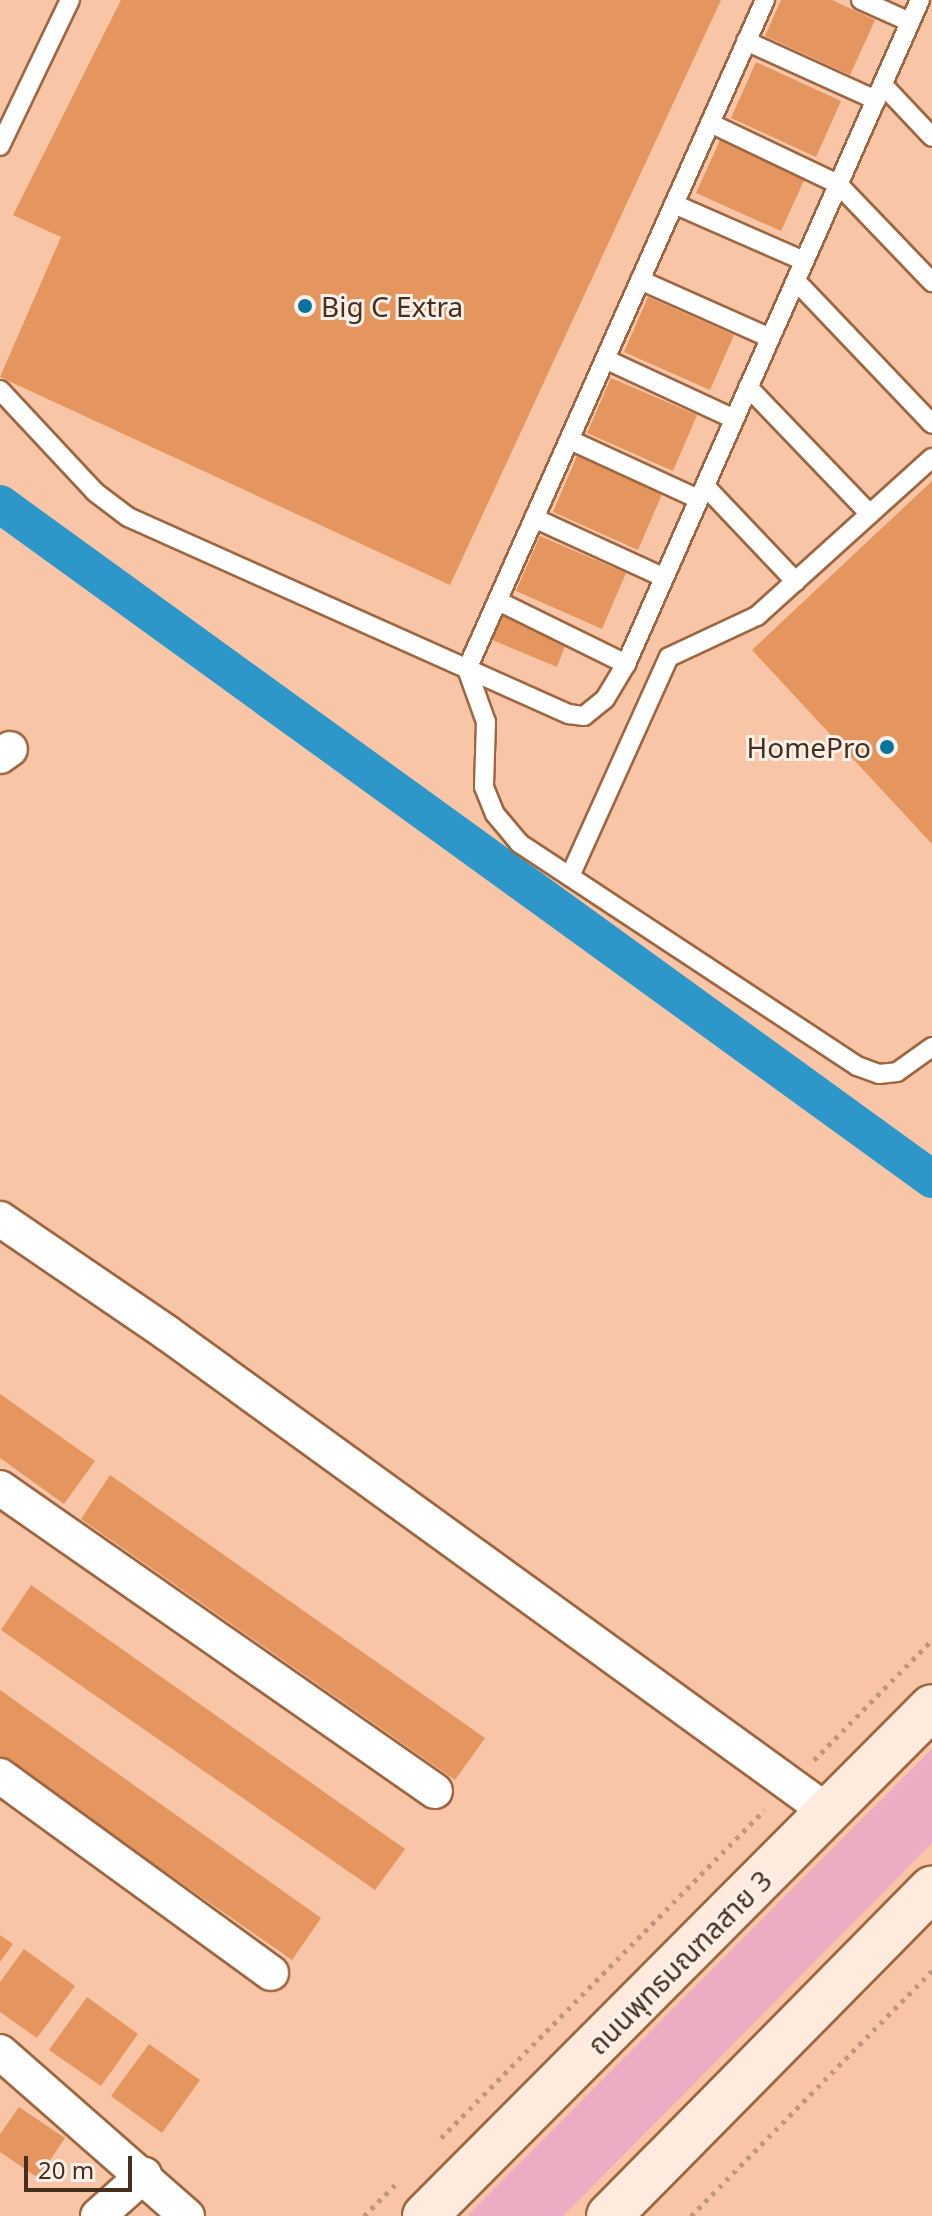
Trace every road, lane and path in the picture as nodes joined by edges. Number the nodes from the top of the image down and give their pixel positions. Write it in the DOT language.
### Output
graph roads {
  1 [pos="70,0"];
  2 [pos="765,0"];
  3 [pos="861,0"];
  4 [pos="920,0"];
  5 [pos="910,22"];
  6 [pos="746,41"];
  7 [pos="879,92"];
  8 [pos="710,123"];
  9 [pos="932,137"];
  10 [pos="0,146"];
  11 [pos="838,184"];
  12 [pos="674,204"];
  13 [pos="804,261"];
  14 [pos="640,280"];
  15 [pos="796,281"];
  16 [pos="932,282"];
  17 [pos="770,338"];
  18 [pos="605,359"];
  19 [pos="748,387"];
  20 [pos="0,390"];
  21 [pos="734,419"];
  22 [pos="932,424"];
  23 [pos="570,440"];
  24 [pos="932,458"];
  25 [pos="702,492"];
  26 [pos="870,514"];
  27 [pos="534,518"];
  28 [pos="663,577"];
  29 [pos="796,582"];
  30 [pos="498,601"];
  31 [pos="626,664"];
  32 [pos="467,669"];
  33 [pos="570,876"];
  34 [pos="932,1047"];
  35 [pos="0,1219"];
  36 [pos="0,1488"];
  37 [pos="932,1640"];
  38 [pos="932,1707"];
  39 [pos="0,1776"];
  40 [pos="788,1786"];
  41 [pos="435,1791"];
  42 [pos="828,1812"];
  43 [pos="932,1889"];
  44 [pos="932,1971"];
  45 [pos="271,1973"];
  46 [pos="0,2052"];
  47 [pos="431,2148"];
  48 [pos="409,2171"];
  49 [pos="144,2175"];
  50 [pos="98,2216"];
  51 [pos="187,2216"];
  52 [pos="364,2216"];
  53 [pos="425,2216"];
  54 [pos="609,2216"];
  55 [pos="691,2216"];
  1 -- 10 [label="lane"];
  2 -- 6 [label="lane"];
  3 -- 5 [label="lane"];
  4 -- 5 [label="lane"];
  5 -- 7 [label="lane"];
  6 -- 7 [label="lane"];
  6 -- 8 [label="lane"];
  7 -- 9 [label="lane"];
  7 -- 11 [label="lane"];
  8 -- 11 [label="lane"];
  8 -- 12 [label="lane"];
  11 -- 13 [label="lane"];
  11 -- 16 [label="lane"];
  12 -- 13 [label="lane"];
  12 -- 14 [label="lane"];
  13 -- 15 [label="lane"];
  14 -- 17 [label="lane"];
  14 -- 18 [label="lane"];
  15 -- 17 [label="lane"];
  15 -- 22 [label="lane"];
  17 -- 19 [label="lane"];
  18 -- 21 [label="lane"];
  18 -- 23 [label="lane"];
  19 -- 21 [label="lane"];
  19 -- 26 [label="lane"];
  20 -- 32 [label="lane"];
  21 -- 25 [label="lane"];
  23 -- 25 [label="lane"];
  23 -- 27 [label="lane"];
  24 -- 26 [label="lane"];
  25 -- 28 [label="lane"];
  25 -- 29 [label="lane"];
  26 -- 29 [label="lane"];
  27 -- 28 [label="lane"];
  27 -- 30 [label="lane"];
  28 -- 31 [label="lane"];
  29 -- 33 [label="lane"];
  30 -- 31 [label="lane"];
  30 -- 32 [label="lane"];
  31 -- 32 [label="lane"];
  32 -- 33 [label="lane"];
  33 -- 34 [label="lane"];
  35 -- 40 [label="street"];
  36 -- 41 [label="street"];
  37 -- 40 [label="path"];
  38 -- 42 [label="main road, ถนนพุทธมณฑลสาย 3"];
  39 -- 45 [label="street"];
  40 -- 42 [label="street"];
  40 -- 47 [label="path"];
  42 -- 53 [label="main road, ถนนพุทธมณฑลสาย 3"];
  43 -- 54 [label="main road"];
  44 -- 55 [label="path"];
  46 -- 49 [label="street"];
  48 -- 52 [label="path"];
  49 -- 50 [label="street"];
  49 -- 51 [label="street"];
}
